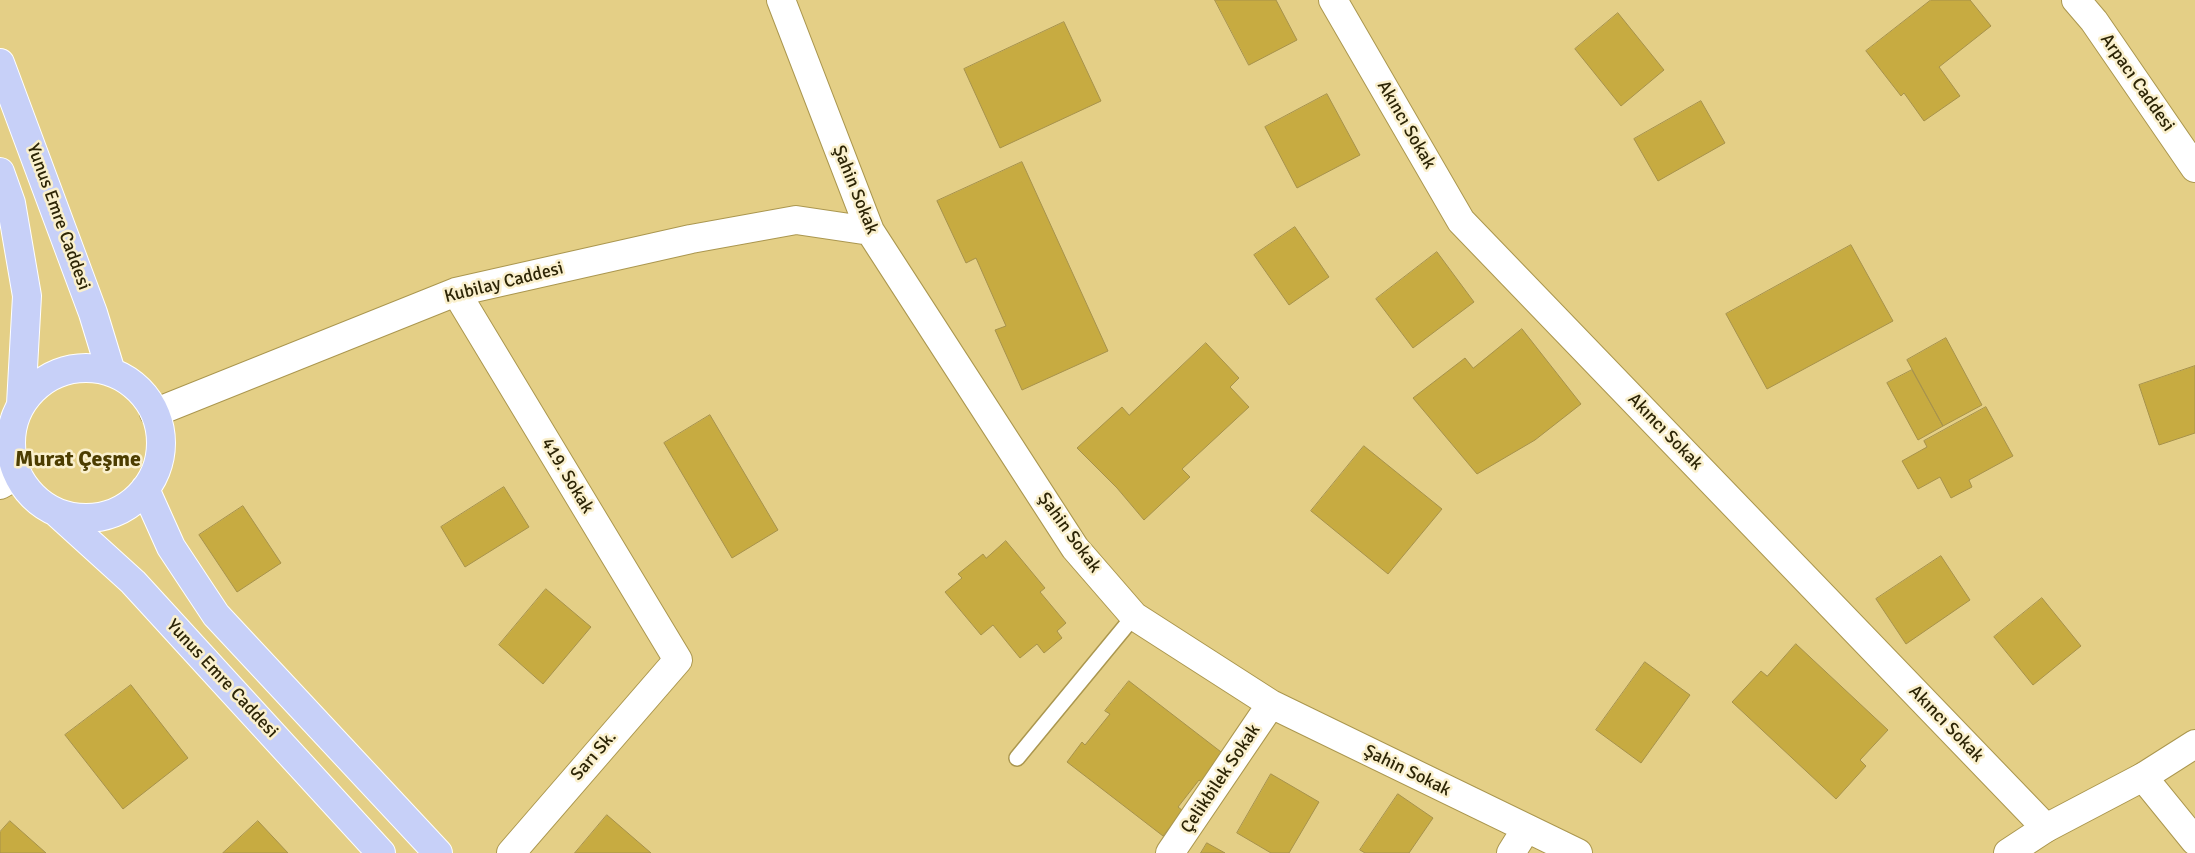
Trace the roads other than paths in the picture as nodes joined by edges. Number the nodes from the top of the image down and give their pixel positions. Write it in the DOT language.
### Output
graph roads {
  1 [pos="781,0"];
  2 [pos="1333,0"];
  3 [pos="2076,0"];
  4 [pos="0,63"];
  5 [pos="2195,168"];
  6 [pos="0,172"];
  7 [pos="870,231"];
  8 [pos="456,292"];
  9 [pos="111,372"];
  10 [pos="21,404"];
  11 [pos="154,413"];
  12 [pos="9,480"];
  13 [pos="145,489"];
  14 [pos="57,513"];
  15 [pos="1134,616"];
  16 [pos="678,660"];
  17 [pos="1272,704"];
  18 [pos="2195,744"];
  19 [pos="1017,758"];
  20 [pos="2143,777"];
  21 [pos="2046,828"];
  22 [pos="1526,829"];
  23 [pos="2195,841"];
  24 [pos="381,853"];
  25 [pos="438,853"];
  26 [pos="511,853"];
  27 [pos="1170,853"];
  28 [pos="1510,853"];
  29 [pos="1578,853"];
  30 [pos="2008,853"];
  1 -- 7 [label="street, Şahin Sokak"];
  2 -- 21 [label="street, Akıncı Sokak"];
  3 -- 5 [label="street, Arpacı Caddesi"];
  4 -- 9 [label="main road, Yunus Emre Caddesi"];
  6 -- 10 [label="main road"];
  7 -- 8 [label="street, Kubilay Caddesi"];
  7 -- 15 [label="street, Şahin Sokak"];
  8 -- 11 [label="street, Kubilay Caddesi"];
  8 -- 16 [label="street, 419. Sokak"];
  9 -- 10 [label="main road"];
  9 -- 11 [label="main road"];
  10 -- 12 [label="main road"];
  11 -- 13 [label="main road"];
  12 -- 14 [label="main road"];
  13 -- 14 [label="main road"];
  13 -- 25 [label="main road"];
  14 -- 24 [label="main road, Yunus Emre Caddesi"];
  15 -- 17 [label="street, Şahin Sokak"];
  15 -- 19 [label="lane"];
  16 -- 26 [label="street, Sarı Sk."];
  17 -- 22 [label="street, Şahin Sokak"];
  17 -- 27 [label="street, Çelikbilek Sokak"];
  18 -- 20 [label="street"];
  20 -- 21 [label="street"];
  20 -- 23 [label="street"];
  21 -- 30 [label="street"];
  22 -- 28 [label="street"];
  22 -- 29 [label="street, Şahin Sokak"];
}
